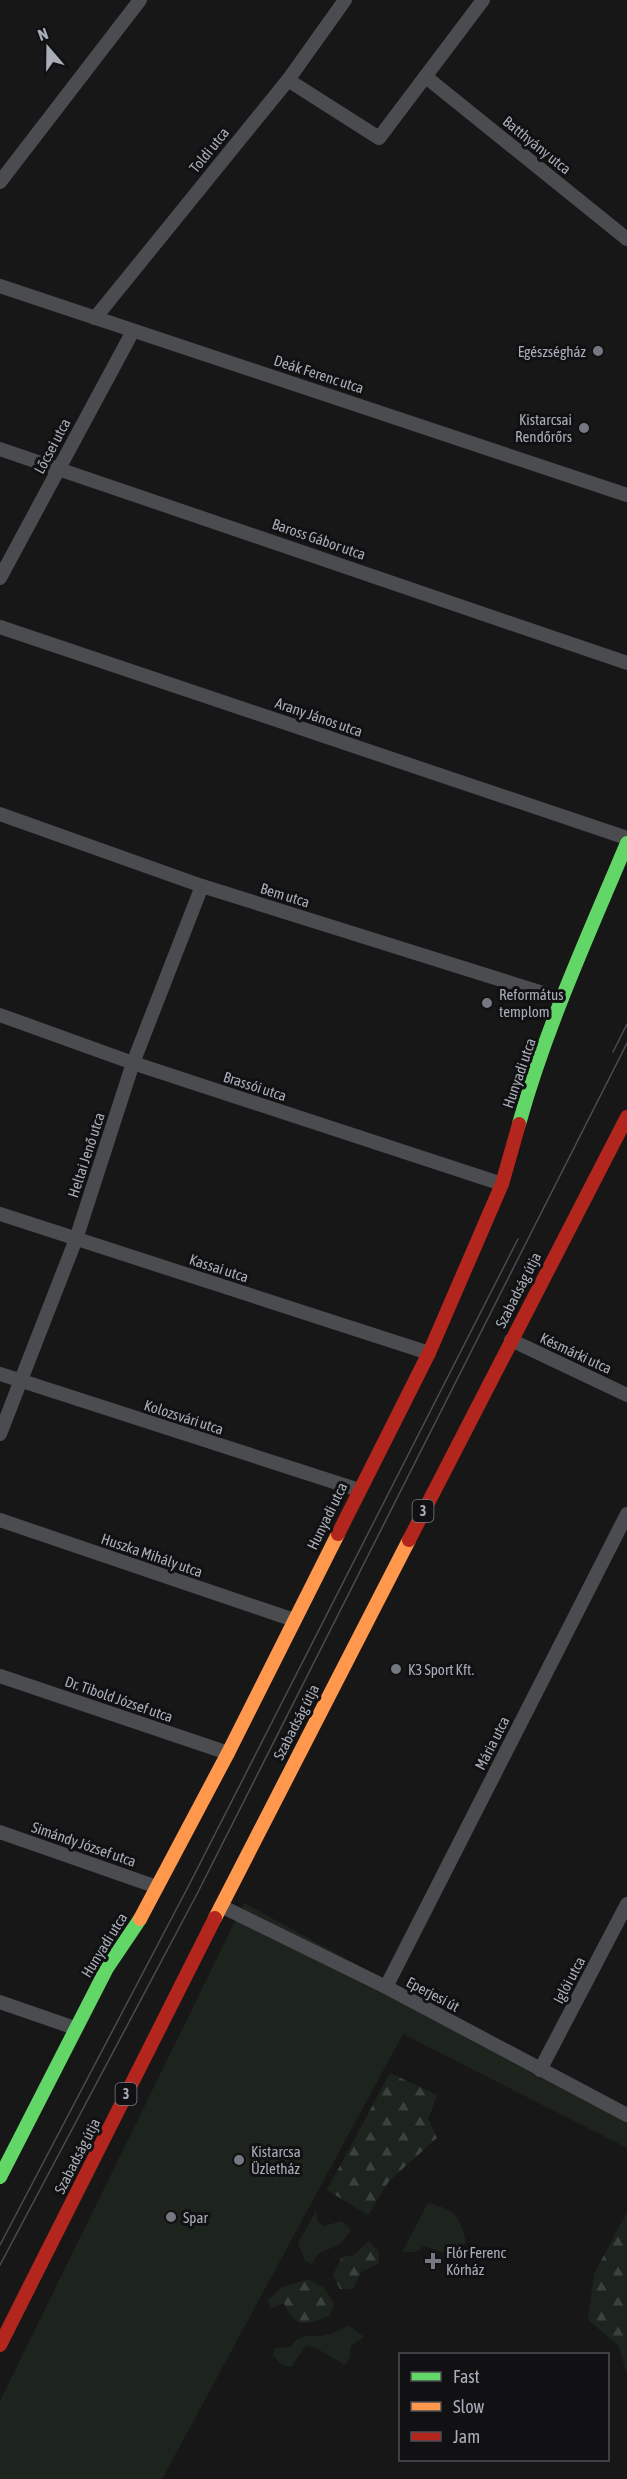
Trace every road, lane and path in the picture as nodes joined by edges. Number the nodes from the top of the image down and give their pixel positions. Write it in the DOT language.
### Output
graph roads {
  1 [pos="140,0"];
  2 [pos="345,0"];
  3 [pos="483,0"];
  4 [pos="426,77"];
  5 [pos="288,80"];
  6 [pos="0,182"];
  7 [pos="627,239"];
  8 [pos="0,286"];
  9 [pos="95,318"];
  10 [pos="133,331"];
  11 [pos="0,449"];
  12 [pos="59,468"];
  13 [pos="627,495"];
  14 [pos="0,578"];
  15 [pos="0,627"];
  16 [pos="627,663"];
  17 [pos="0,814"];
  18 [pos="627,838"];
  19 [pos="627,843"];
  20 [pos="202,886"];
  21 [pos="562,999"];
  22 [pos="0,1015"];
  23 [pos="133,1062"];
  24 [pos="627,1117"];
  25 [pos="502,1184"];
  26 [pos="0,1214"];
  27 [pos="76,1239"];
  28 [pos="511,1340"];
  29 [pos="429,1353"];
  30 [pos="0,1374"];
  31 [pos="19,1381"];
  32 [pos="627,1395"];
  33 [pos="0,1434"];
  34 [pos="358,1490"];
  35 [pos="627,1514"];
  36 [pos="0,1520"];
  37 [pos="294,1620"];
  38 [pos="0,1676"];
  39 [pos="228,1754"];
  40 [pos="0,1832"];
  41 [pos="157,1887"];
  42 [pos="627,1904"];
  43 [pos="221,1906"];
  44 [pos="386,1987"];
  45 [pos="0,2002"];
  46 [pos="75,2028"];
  47 [pos="540,2070"];
  48 [pos="627,2115"];
  49 [pos="2,2169"];
  50 [pos="0,2345"];
  1 -- 6 [label="street"];
  2 -- 5 [label="street, Toldi utca"];
  3 -- 4 [label="street"];
  4 -- 5 [label="street"];
  4 -- 7 [label="street, Batthyány utca"];
  5 -- 9 [label="street, Toldi utca"];
  8 -- 9 [label="street, Deák Ferenc utca"];
  9 -- 10 [label="street, Deák Ferenc utca"];
  10 -- 12 [label="street, Lőcsei utca"];
  10 -- 13 [label="street, Deák Ferenc utca"];
  11 -- 12 [label="street, Baross Gábor utca"];
  12 -- 14 [label="street, Lőcsei utca"];
  12 -- 16 [label="street, Baross Gábor utca"];
  15 -- 18 [label="street, Arany János utca"];
  17 -- 20 [label="street, Bem utca"];
  19 -- 21 [label="street, Hunyadi utca"];
  20 -- 21 [label="street, Bem utca"];
  20 -- 23 [label="street, Heltai Jenő utca"];
  21 -- 25 [label="street, Hunyadi utca"];
  22 -- 23 [label="street, Brassói utca"];
  23 -- 25 [label="street, Brassói utca"];
  23 -- 27 [label="street, Heltai Jenő utca"];
  24 -- 28 [label="street, Szabadság útja / 3"];
  25 -- 29 [label="street, Hunyadi utca"];
  26 -- 27 [label="street, Kassai utca"];
  27 -- 29 [label="street, Kassai utca"];
  27 -- 31 [label="street, Heltai Jenő utca"];
  28 -- 32 [label="street, Késmárki utca"];
  28 -- 43 [label="street, Szabadság útja / 3"];
  29 -- 34 [label="street, Hunyadi utca"];
  30 -- 31 [label="street, Kolozsvári utca"];
  31 -- 33 [label="street, Heltai Jenő utca"];
  31 -- 34 [label="street, Kolozsvári utca"];
  34 -- 37 [label="street, Hunyadi utca"];
  35 -- 44 [label="street, Mária utca"];
  36 -- 37 [label="street, Huszka Mihály utca"];
  37 -- 39 [label="street, Hunyadi utca"];
  38 -- 39 [label="street, Dr. Tibold József utca"];
  39 -- 41 [label="street, Hunyadi utca"];
  40 -- 41 [label="street, Simándy József utca"];
  41 -- 46 [label="street, Hunyadi utca"];
  42 -- 47 [label="street, Iglói utca"];
  43 -- 44 [label="street, Eperjesi út"];
  43 -- 50 [label="street, Szabadság útja / 3"];
  44 -- 47 [label="street, Eperjesi út"];
  45 -- 46 [label="street"];
  46 -- 49 [label="street, Hunyadi utca"];
  47 -- 48 [label="street, Eperjesi út"];
}
